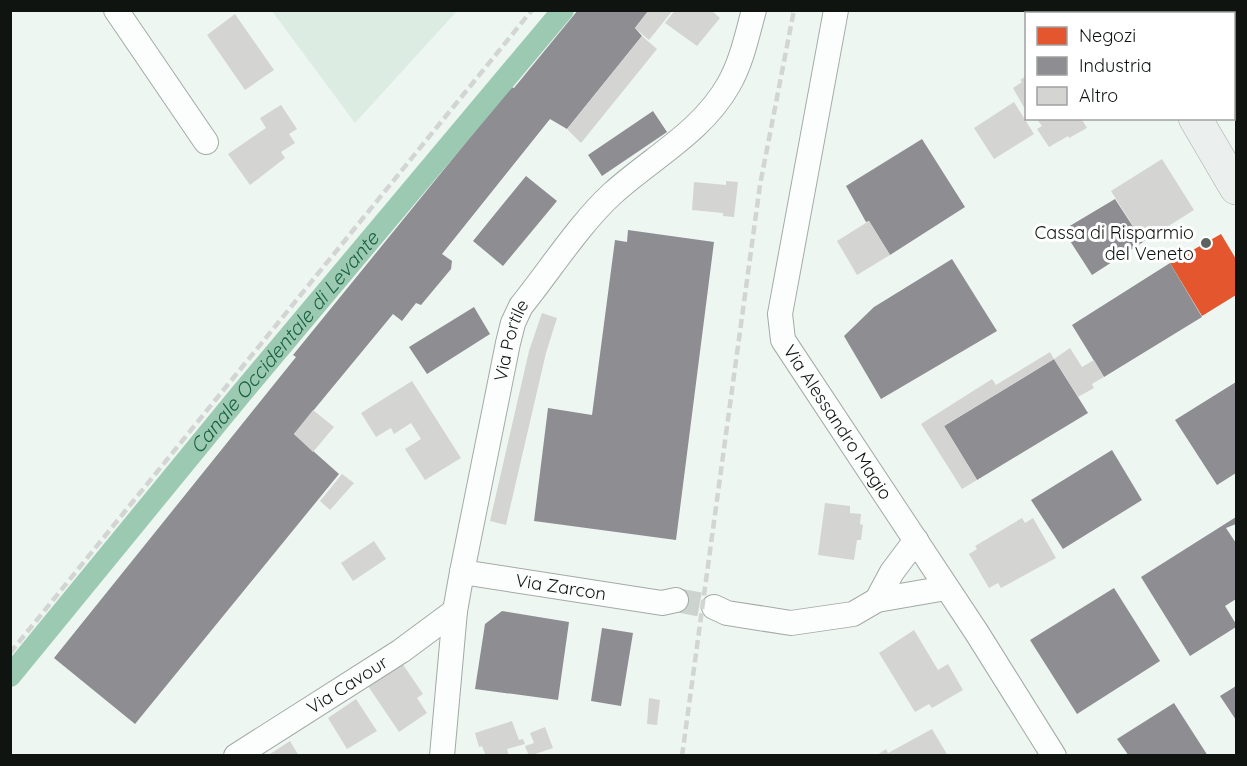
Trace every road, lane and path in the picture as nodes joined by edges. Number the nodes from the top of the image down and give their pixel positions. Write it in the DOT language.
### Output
graph roads {
  1 [pos="116,10"];
  2 [pos="754,10"];
  3 [pos="836,10"];
  4 [pos="1196,120"];
  5 [pos="206,142"];
  6 [pos="1236,188"];
  7 [pos="916,540"];
  8 [pos="462,572"];
  9 [pos="946,588"];
  10 [pos="878,600"];
  11 [pos="671,604"];
  12 [pos="455,611"];
  13 [pos="718,612"];
  14 [pos="1048,753"];
  15 [pos="236,756"];
  16 [pos="442,756"];
  1 -- 5 [label="street"];
  2 -- 8 [label="street, Via Portile"];
  3 -- 7 [label="street, Via Alessandro Magio"];
  4 -- 6 [label="main road"];
  7 -- 9 [label="street, Via Alessandro Magio"];
  7 -- 10 [label="street"];
  8 -- 11 [label="street, Via Zarcon"];
  8 -- 12 [label="street, Via Portile"];
  9 -- 10 [label="street"];
  9 -- 14 [label="street, Via Alessandro Magio"];
  10 -- 13 [label="street"];
  12 -- 15 [label="street, Via Cavour"];
  12 -- 16 [label="street, Via Portile"];
}
